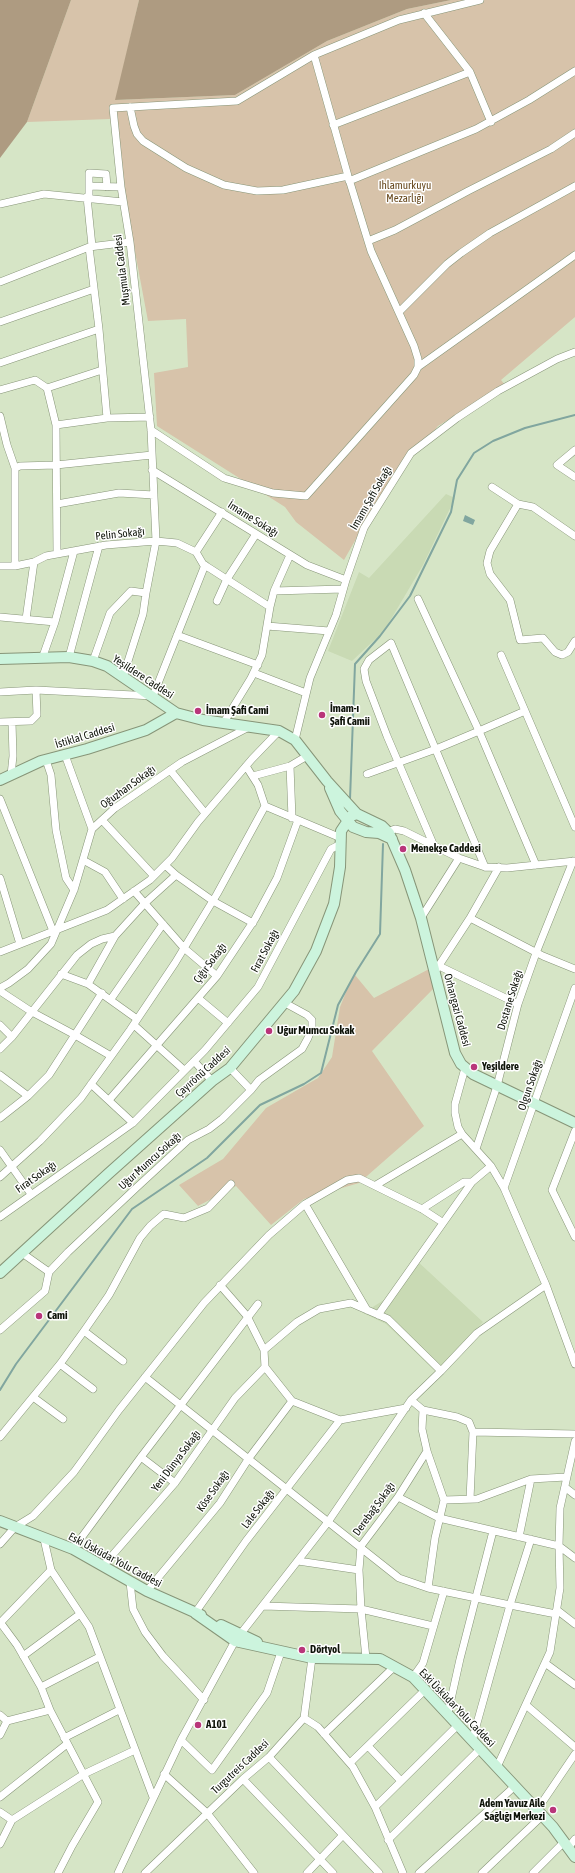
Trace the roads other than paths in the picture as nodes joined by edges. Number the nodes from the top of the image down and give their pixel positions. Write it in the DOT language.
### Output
graph roads {
  1 [pos="480,0"];
  2 [pos="424,13"];
  3 [pos="314,55"];
  4 [pos="575,70"];
  5 [pos="470,72"];
  6 [pos="130,107"];
  7 [pos="491,122"];
  8 [pos="333,125"];
  9 [pos="575,133"];
  10 [pos="348,178"];
  11 [pos="89,186"];
  12 [pos="575,186"];
  13 [pos="107,187"];
  14 [pos="121,188"];
  15 [pos="88,197"];
  16 [pos="123,202"];
  17 [pos="0,204"];
  18 [pos="368,241"];
  19 [pos="130,242"];
  20 [pos="91,246"];
  21 [pos="575,255"];
  22 [pos="0,281"];
  23 [pos="94,289"];
  24 [pos="399,312"];
  25 [pos="0,322"];
  26 [pos="98,329"];
  27 [pos="575,352"];
  28 [pos="0,362"];
  29 [pos="418,367"];
  30 [pos="102,370"];
  31 [pos="47,388"];
  32 [pos="0,390"];
  33 [pos="0,416"];
  34 [pos="150,417"];
  35 [pos="107,418"];
  36 [pos="56,425"];
  37 [pos="151,430"];
  38 [pos="575,450"];
  39 [pos="152,455"];
  40 [pos="56,465"];
  41 [pos="15,468"];
  42 [pos="152,470"];
  43 [pos="575,477"];
  44 [pos="492,488"];
  45 [pos="154,495"];
  46 [pos="57,504"];
  47 [pos="518,504"];
  48 [pos="222,512"];
  49 [pos="256,534"];
  50 [pos="575,536"];
  51 [pos="156,542"];
  52 [pos="99,546"];
  53 [pos="74,551"];
  54 [pos="196,552"];
  55 [pos="57,554"];
  56 [pos="290,555"];
  57 [pos="34,562"];
  58 [pos="205,565"];
  59 [pos="0,566"];
  60 [pos="15,566"];
  61 [pos="227,579"];
  62 [pos="346,580"];
  63 [pos="343,589"];
  64 [pos="274,591"];
  65 [pos="146,593"];
  66 [pos="418,599"];
  67 [pos="217,601"];
  68 [pos="270,607"];
  69 [pos="0,617"];
  70 [pos="26,619"];
  71 [pos="55,622"];
  72 [pos="267,626"];
  73 [pos="329,631"];
  74 [pos="177,635"];
  75 [pos="575,641"];
  76 [pos="43,656"];
  77 [pos="501,656"];
  78 [pos="69,657"];
  79 [pos="0,659"];
  80 [pos="93,661"];
  81 [pos="258,665"];
  82 [pos="254,673"];
  83 [pos="123,677"];
  84 [pos="36,690"];
  85 [pos="0,692"];
  86 [pos="306,693"];
  87 [pos="153,696"];
  88 [pos="525,711"];
  89 [pos="176,713"];
  90 [pos="0,722"];
  91 [pos="12,722"];
  92 [pos="224,722"];
  93 [pos="251,726"];
  94 [pos="479,731"];
  95 [pos="280,732"];
  96 [pos="295,740"];
  97 [pos="436,749"];
  98 [pos="65,755"];
  99 [pos="307,756"];
  100 [pos="46,760"];
  101 [pos="398,762"];
  102 [pos="246,766"];
  103 [pos="290,766"];
  104 [pos="170,770"];
  105 [pos="367,774"];
  106 [pos="10,775"];
  107 [pos="253,776"];
  108 [pos="0,780"];
  109 [pos="0,800"];
  110 [pos="265,806"];
  111 [pos="205,813"];
  112 [pos="295,819"];
  113 [pos="102,820"];
  114 [pos="369,820"];
  115 [pos="354,821"];
  116 [pos="575,827"];
  117 [pos="92,829"];
  118 [pos="369,832"];
  119 [pos="388,835"];
  120 [pos="341,841"];
  121 [pos="434,846"];
  122 [pos="459,858"];
  123 [pos="83,860"];
  124 [pos="574,861"];
  125 [pos="536,864"];
  126 [pos="164,865"];
  127 [pos="485,867"];
  128 [pos="500,867"];
  129 [pos="176,875"];
  130 [pos="154,876"];
  131 [pos="0,878"];
  132 [pos="74,890"];
  133 [pos="134,891"];
  134 [pos="123,899"];
  135 [pos="213,901"];
  136 [pos="145,903"];
  137 [pos="421,918"];
  138 [pos="470,918"];
  139 [pos="253,923"];
  140 [pos="163,924"];
  141 [pos="55,930"];
  142 [pos="115,936"];
  143 [pos="20,944"];
  144 [pos="184,948"];
  145 [pos="0,952"];
  146 [pos="536,953"];
  147 [pos="575,969"];
  148 [pos="437,970"];
  149 [pos="61,974"];
  150 [pos="217,976"];
  151 [pos="88,984"];
  152 [pos="0,988"];
  153 [pos="575,988"];
  154 [pos="0,991"];
  155 [pos="102,993"];
  156 [pos="198,998"];
  157 [pos="111,999"];
  158 [pos="285,1003"];
  159 [pos="518,1004"];
  160 [pos="32,1012"];
  161 [pos="136,1022"];
  162 [pos="228,1023"];
  163 [pos="0,1025"];
  164 [pos="75,1034"];
  165 [pos="12,1037"];
  166 [pos="157,1045"];
  167 [pos="0,1049"];
  168 [pos="111,1056"];
  169 [pos="194,1061"];
  170 [pos="230,1068"];
  171 [pos="465,1068"];
  172 [pos="184,1070"];
  173 [pos="0,1075"];
  174 [pos="212,1081"];
  175 [pos="91,1084"];
  176 [pos="497,1086"];
  177 [pos="251,1090"];
  178 [pos="28,1096"];
  179 [pos="109,1100"];
  180 [pos="535,1105"];
  181 [pos="0,1118"];
  182 [pos="133,1123"];
  183 [pos="575,1123"];
  184 [pos="575,1130"];
  185 [pos="462,1134"];
  186 [pos="476,1149"];
  187 [pos="0,1150"];
  188 [pos="491,1166"];
  189 [pos="12,1168"];
  190 [pos="0,1177"];
  191 [pos="472,1182"];
  192 [pos="231,1184"];
  193 [pos="376,1185"];
  194 [pos="504,1188"];
  195 [pos="31,1194"];
  196 [pos="305,1204"];
  197 [pos="422,1209"];
  198 [pos="0,1217"];
  199 [pos="442,1222"];
  200 [pos="575,1237"];
  201 [pos="22,1253"];
  202 [pos="49,1272"];
  203 [pos="0,1273"];
  204 [pos="220,1285"];
  205 [pos="546,1285"];
  206 [pos="258,1304"];
  207 [pos="367,1310"];
  208 [pos="378,1315"];
  209 [pos="247,1316"];
  210 [pos="1,1326"];
  211 [pos="84,1331"];
  212 [pos="264,1350"];
  213 [pos="123,1361"];
  214 [pos="60,1364"];
  215 [pos="575,1364"];
  216 [pos="265,1367"];
  217 [pos="441,1371"];
  218 [pos="146,1377"];
  219 [pos="93,1389"];
  220 [pos="33,1397"];
  221 [pos="411,1400"];
  222 [pos="292,1401"];
  223 [pos="180,1405"];
  224 [pos="406,1408"];
  225 [pos="423,1410"];
  226 [pos="63,1419"];
  227 [pos="340,1420"];
  228 [pos="213,1430"];
  229 [pos="472,1432"];
  230 [pos="575,1434"];
  231 [pos="0,1437"];
  232 [pos="575,1441"];
  233 [pos="427,1451"];
  234 [pos="141,1457"];
  235 [pos="249,1458"];
  236 [pos="566,1477"];
  237 [pos="531,1479"];
  238 [pos="175,1483"];
  239 [pos="566,1488"];
  240 [pos="287,1489"];
  241 [pos="575,1495"];
  242 [pos="398,1497"];
  243 [pos="444,1500"];
  244 [pos="470,1500"];
  245 [pos="439,1518"];
  246 [pos="0,1521"];
  247 [pos="328,1522"];
  248 [pos="15,1527"];
  249 [pos="493,1531"];
  250 [pos="519,1537"];
  251 [pos="44,1539"];
  252 [pos="531,1539"];
  253 [pos="0,1544"];
  254 [pos="361,1546"];
  255 [pos="559,1546"];
  256 [pos="73,1550"];
  257 [pos="575,1558"];
  258 [pos="298,1561"];
  259 [pos="103,1566"];
  260 [pos="51,1570"];
  261 [pos="359,1570"];
  262 [pos="130,1582"];
  263 [pos="428,1588"];
  264 [pos="444,1591"];
  265 [pos="147,1592"];
  266 [pos="476,1599"];
  267 [pos="510,1605"];
  268 [pos="264,1606"];
  269 [pos="361,1609"];
  270 [pos="556,1612"];
  271 [pos="195,1613"];
  272 [pos="80,1614"];
  273 [pos="0,1622"];
  274 [pos="575,1624"];
  275 [pos="434,1626"];
  276 [pos="238,1638"];
  277 [pos="281,1652"];
  278 [pos="23,1656"];
  279 [pos="99,1657"];
  280 [pos="312,1658"];
  281 [pos="366,1658"];
  282 [pos="544,1663"];
  283 [pos="394,1667"];
  284 [pos="413,1677"];
  285 [pos="575,1685"];
  286 [pos="41,1687"];
  287 [pos="425,1690"];
  288 [pos="204,1700"];
  289 [pos="526,1705"];
  290 [pos="50,1710"];
  291 [pos="119,1710"];
  292 [pos="448,1713"];
  293 [pos="0,1716"];
  294 [pos="304,1718"];
  295 [pos="8,1721"];
  296 [pos="458,1726"];
  297 [pos="324,1734"];
  298 [pos="0,1735"];
  299 [pos="180,1740"];
  300 [pos="66,1741"];
  301 [pos="472,1741"];
  302 [pos="368,1746"];
  303 [pos="575,1747"];
  304 [pos="480,1749"];
  305 [pos="135,1750"];
  306 [pos="575,1754"];
  307 [pos="269,1757"];
  308 [pos="350,1763"];
  309 [pos="496,1767"];
  310 [pos="84,1774"];
  311 [pos="164,1774"];
  312 [pos="243,1779"];
  313 [pos="401,1781"];
  314 [pos="515,1786"];
  315 [pos="0,1797"];
  316 [pos="153,1797"];
  317 [pos="375,1807"];
  318 [pos="0,1812"];
  319 [pos="207,1813"];
  320 [pos="539,1813"];
  321 [pos="12,1820"];
  322 [pos="343,1836"];
  323 [pos="575,1839"];
  324 [pos="388,1840"];
  325 [pos="0,1844"];
  326 [pos="566,1845"];
  327 [pos="575,1857"];
  328 [pos="320,1860"];
  329 [pos="58,1873"];
  330 [pos="118,1873"];
  331 [pos="144,1873"];
  332 [pos="254,1873"];
  333 [pos="307,1873"];
  334 [pos="333,1873"];
  335 [pos="379,1873"];
  336 [pos="402,1873"];
  337 [pos="419,1873"];
  338 [pos="482,1873"];
  339 [pos="533,1873"];
  1 -- 2 [label="street"];
  2 -- 3 [label="street"];
  2 -- 5 [label="street"];
  3 -- 6 [label="street"];
  3 -- 8 [label="street"];
  4 -- 7 [label="street"];
  5 -- 7 [label="street"];
  5 -- 8 [label="street"];
  6 -- 10 [label="street"];
  6 -- 14 [label="street, Muşmula Caddesi"];
  7 -- 10 [label="street"];
  8 -- 10 [label="street"];
  9 -- 18 [label="street"];
  10 -- 18 [label="street"];
  11 -- 13 [label="street"];
  11 -- 13 [label="street"];
  11 -- 15 [label="street"];
  12 -- 24 [label="street"];
  13 -- 14 [label="street"];
  14 -- 16 [label="street, Muşmula Caddesi"];
  15 -- 16 [label="street"];
  15 -- 17 [label="street"];
  15 -- 20 [label="street"];
  16 -- 19 [label="street, Muşmula Caddesi"];
  18 -- 24 [label="street"];
  19 -- 20 [label="street"];
  19 -- 34 [label="street, Muşmula Caddesi"];
  20 -- 22 [label="street"];
  20 -- 23 [label="street"];
  21 -- 29 [label="street"];
  23 -- 25 [label="street"];
  23 -- 26 [label="street"];
  24 -- 29 [label="street"];
  26 -- 28 [label="street"];
  26 -- 30 [label="street"];
  27 -- 62 [label="street, İmamı Şafi Sokağı"];
  29 -- 37 [label="street"];
  30 -- 31 [label="street"];
  30 -- 35 [label="street"];
  31 -- 32 [label="street"];
  31 -- 36 [label="street"];
  33 -- 41 [label="street"];
  34 -- 35 [label="street"];
  34 -- 37 [label="street, Muşmula Caddesi"];
  35 -- 36 [label="street"];
  36 -- 40 [label="street"];
  37 -- 39 [label="street, Pelin Sokağı"];
  38 -- 43 [label="street"];
  39 -- 40 [label="street"];
  39 -- 42 [label="street, Pelin Sokağı"];
  40 -- 41 [label="street"];
  40 -- 46 [label="street"];
  41 -- 60 [label="street"];
  42 -- 45 [label="street, Pelin Sokağı"];
  42 -- 48 [label="street, İmame Sokağı"];
  44 -- 47 [label="street"];
  45 -- 46 [label="street"];
  45 -- 51 [label="street, Pelin Sokağı"];
  46 -- 55 [label="street"];
  47 -- 50 [label="street"];
  47 -- 75 [label="street"];
  48 -- 49 [label="street, İmame Sokağı"];
  48 -- 54 [label="street"];
  49 -- 56 [label="street, İmame Sokağı"];
  49 -- 61 [label="street"];
  51 -- 52 [label="street, Pelin Sokağı"];
  51 -- 54 [label="street"];
  51 -- 65 [label="street"];
  52 -- 53 [label="street, Pelin Sokağı"];
  52 -- 78 [label="street"];
  53 -- 55 [label="street, Pelin Sokağı"];
  53 -- 71 [label="street"];
  54 -- 58 [label="street"];
  55 -- 57 [label="street, Pelin Sokağı"];
  56 -- 62 [label="street, İmame Sokağı"];
  56 -- 64 [label="street"];
  57 -- 60 [label="street, Pelin Sokağı"];
  57 -- 70 [label="street"];
  58 -- 61 [label="street"];
  58 -- 74 [label="street"];
  59 -- 60 [label="street, Pelin Sokağı"];
  61 -- 67 [label="street"];
  61 -- 68 [label="street"];
  62 -- 63 [label="street, İmamı Şafi Sokağı"];
  63 -- 64 [label="street"];
  63 -- 73 [label="street, İmamı Şafi Sokağı"];
  64 -- 68 [label="street"];
  65 -- 80 [label="street"];
  65 -- 83 [label="street"];
  66 -- 94 [label="street"];
  68 -- 72 [label="street"];
  69 -- 70 [label="street"];
  70 -- 71 [label="street"];
  71 -- 76 [label="street"];
  72 -- 73 [label="street"];
  72 -- 81 [label="street"];
  73 -- 86 [label="street, İmamı Şafi Sokağı"];
  74 -- 81 [label="street"];
  74 -- 87 [label="street"];
  76 -- 78 [label="street, Yeşildere Caddesi"];
  76 -- 79 [label="street, Yeşildere Caddesi"];
  77 -- 88 [label="street"];
  78 -- 80 [label="street, Yeşildere Caddesi"];
  80 -- 83 [label="street, Yeşildere Caddesi"];
  81 -- 82 [label="street"];
  82 -- 86 [label="street"];
  82 -- 92 [label="street"];
  83 -- 87 [label="street, Yeşildere Caddesi"];
  84 -- 85 [label="street"];
  84 -- 87 [label="street"];
  84 -- 91 [label="street"];
  86 -- 96 [label="street, İmamı Şafi Sokağı"];
  87 -- 89 [label="street, Yeşildere Caddesi"];
  88 -- 94 [label="street"];
  88 -- 116 [label="street"];
  89 -- 92 [label="street"];
  89 -- 98 [label="street, İstiklal Caddesi"];
  90 -- 91 [label="street"];
  91 -- 106 [label="street"];
  92 -- 93 [label="street"];
  93 -- 95 [label="street"];
  93 -- 104 [label="street, Oğuzhan Sokağı"];
  94 -- 97 [label="street"];
  94 -- 125 [label="street"];
  95 -- 96 [label="street"];
  95 -- 102 [label="street"];
  96 -- 99 [label="street"];
  97 -- 101 [label="street"];
  97 -- 101 [label="street"];
  97 -- 127 [label="street"];
  98 -- 100 [label="street, İstiklal Caddesi"];
  98 -- 117 [label="street"];
  99 -- 103 [label="street"];
  99 -- 115 [label="street"];
  100 -- 106 [label="street, İstiklal Caddesi"];
  100 -- 132 [label="street"];
  101 -- 105 [label="street"];
  101 -- 121 [label="street"];
  102 -- 107 [label="street"];
  102 -- 111 [label="street"];
  103 -- 107 [label="street"];
  103 -- 112 [label="street, Çığır Sokağı"];
  104 -- 111 [label="street"];
  104 -- 113 [label="street, Oğuzhan Sokağı"];
  106 -- 108 [label="street, İstiklal Caddesi"];
  107 -- 110 [label="street"];
  109 -- 141 [label="street"];
  110 -- 112 [label="street"];
  110 -- 135 [label="street"];
  111 -- 126 [label="street"];
  112 -- 120 [label="street"];
  112 -- 139 [label="street, Çığır Sokağı"];
  113 -- 117 [label="street, Oğuzhan Sokağı"];
  113 -- 130 [label="street"];
  114 -- 115 [label="street"];
  114 -- 118 [label="street"];
  114 -- 119 [label="street"];
  115 -- 118 [label="street"];
  115 -- 120 [label="street"];
  117 -- 123 [label="street"];
  118 -- 119 [label="street"];
  119 -- 121 [label="street"];
  119 -- 137 [label="street, Orhangazi Caddesi"];
  120 -- 158 [label="street, Çayırönü Caddesi"];
  120 -- 162 [label="street, Fırat Sokağı"];
  121 -- 122 [label="street"];
  122 -- 127 [label="street"];
  122 -- 137 [label="street"];
  123 -- 132 [label="street"];
  123 -- 134 [label="street"];
  124 -- 125 [label="street"];
  124 -- 146 [label="street, Dostane Sokağı"];
  125 -- 128 [label="street"];
  126 -- 129 [label="street"];
  126 -- 130 [label="street"];
  127 -- 128 [label="street"];
  128 -- 138 [label="street"];
  129 -- 135 [label="street"];
  129 -- 136 [label="street"];
  130 -- 133 [label="street"];
  131 -- 143 [label="street"];
  132 -- 141 [label="street"];
  133 -- 134 [label="street"];
  133 -- 136 [label="street"];
  134 -- 141 [label="street"];
  135 -- 139 [label="street"];
  135 -- 144 [label="street"];
  136 -- 140 [label="street"];
  136 -- 142 [label="street"];
  137 -- 148 [label="street, Orhangazi Caddesi"];
  138 -- 146 [label="street"];
  138 -- 148 [label="street"];
  139 -- 150 [label="street, Çığır Sokağı"];
  140 -- 144 [label="street"];
  140 -- 157 [label="street"];
  141 -- 143 [label="street"];
  141 -- 152 [label="street"];
  142 -- 149 [label="street"];
  142 -- 151 [label="street"];
  143 -- 145 [label="street"];
  144 -- 150 [label="street"];
  144 -- 161 [label="street"];
  146 -- 147 [label="street"];
  146 -- 159 [label="street, Dostane Sokağı"];
  148 -- 159 [label="street"];
  148 -- 171 [label="street, Orhangazi Caddesi"];
  149 -- 151 [label="street"];
  149 -- 160 [label="street"];
  150 -- 156 [label="street, Çığır Sokağı"];
  151 -- 155 [label="street"];
  153 -- 180 [label="street, Olgun Sokağı"];
  154 -- 160 [label="street"];
  155 -- 157 [label="street"];
  155 -- 164 [label="street"];
  156 -- 162 [label="street"];
  156 -- 166 [label="street, Çığır Sokağı"];
  157 -- 161 [label="street"];
  158 -- 170 [label="street, Çayırönü Caddesi"];
  158 -- 177 [label="street, Uğur Mumcu Sokağı"];
  159 -- 176 [label="street, Dostane Sokağı"];
  160 -- 164 [label="street"];
  160 -- 165 [label="street"];
  161 -- 166 [label="street"];
  161 -- 168 [label="street"];
  162 -- 169 [label="street, Fırat Sokağı"];
  163 -- 165 [label="street"];
  164 -- 168 [label="street"];
  164 -- 178 [label="street"];
  165 -- 167 [label="street"];
  166 -- 172 [label="street"];
  166 -- 179 [label="street, Çığır Sokağı"];
  168 -- 175 [label="street"];
  169 -- 172 [label="street, Fırat Sokağı"];
  169 -- 174 [label="street"];
  170 -- 174 [label="street, Çayırönü Caddesi"];
  170 -- 177 [label="street"];
  171 -- 176 [label="street, Orhangazi Caddesi"];
  171 -- 185 [label="street"];
  172 -- 182 [label="street, Fırat Sokağı"];
  173 -- 178 [label="street"];
  174 -- 201 [label="street, Çayırönü Caddesi"];
  175 -- 179 [label="street"];
  175 -- 189 [label="street"];
  176 -- 180 [label="street, Orhangazi Caddesi"];
  176 -- 186 [label="street, Dostane Sokağı"];
  177 -- 202 [label="street, Uğur Mumcu Sokağı"];
  178 -- 181 [label="street"];
  179 -- 182 [label="street"];
  180 -- 183 [label="street, Orhangazi Caddesi"];
  180 -- 194 [label="street, Olgun Sokağı"];
  182 -- 195 [label="street, Fırat Sokağı"];
  184 -- 200 [label="street"];
  185 -- 186 [label="street"];
  185 -- 193 [label="street"];
  186 -- 188 [label="street"];
  187 -- 189 [label="street"];
  188 -- 191 [label="street"];
  188 -- 194 [label="street"];
  189 -- 190 [label="street"];
  189 -- 195 [label="street"];
  191 -- 197 [label="street"];
  191 -- 199 [label="street"];
  192 -- 211 [label="street"];
  193 -- 196 [label="street"];
  193 -- 197 [label="street"];
  194 -- 205 [label="street"];
  195 -- 198 [label="street, Fırat Sokağı"];
  196 -- 204 [label="street"];
  196 -- 207 [label="street"];
  197 -- 199 [label="street"];
  199 -- 208 [label="street"];
  201 -- 202 [label="street"];
  201 -- 203 [label="street, Çayırönü Caddesi"];
  202 -- 210 [label="street"];
  204 -- 209 [label="street"];
  204 -- 218 [label="street"];
  205 -- 215 [label="street"];
  205 -- 217 [label="street"];
  206 -- 209 [label="street"];
  207 -- 208 [label="street"];
  207 -- 212 [label="street"];
  208 -- 217 [label="street"];
  209 -- 212 [label="street"];
  209 -- 223 [label="street"];
  211 -- 213 [label="street"];
  211 -- 214 [label="street"];
  212 -- 216 [label="street"];
  214 -- 219 [label="street"];
  214 -- 220 [label="street"];
  216 -- 222 [label="street"];
  216 -- 228 [label="street, Yeni Dünya Sokağı"];
  217 -- 221 [label="street"];
  218 -- 223 [label="street"];
  218 -- 248 [label="street"];
  220 -- 226 [label="street"];
  220 -- 231 [label="street"];
  221 -- 224 [label="street"];
  221 -- 225 [label="street"];
  222 -- 227 [label="street"];
  222 -- 235 [label="street, Köse Sokağı"];
  223 -- 228 [label="street"];
  223 -- 234 [label="street"];
  224 -- 227 [label="street"];
  224 -- 247 [label="street"];
  225 -- 229 [label="street"];
  225 -- 233 [label="street"];
  227 -- 240 [label="street, Lale Sokağı"];
  228 -- 235 [label="street"];
  228 -- 238 [label="street, Yeni Dünya Sokağı"];
  229 -- 230 [label="street"];
  229 -- 244 [label="street"];
  232 -- 236 [label="street"];
  233 -- 242 [label="street, Derebağ Sokağı"];
  233 -- 243 [label="street"];
  234 -- 238 [label="street"];
  234 -- 256 [label="street"];
  235 -- 240 [label="street"];
  235 -- 265 [label="street, Köse Sokağı"];
  236 -- 237 [label="street"];
  236 -- 239 [label="street"];
  237 -- 244 [label="street"];
  237 -- 250 [label="street"];
  238 -- 259 [label="street, Yeni Dünya Sokağı"];
  239 -- 241 [label="street"];
  239 -- 255 [label="street"];
  240 -- 247 [label="street"];
  240 -- 271 [label="street, Lale Sokağı"];
  242 -- 245 [label="street"];
  242 -- 254 [label="street, Derebağ Sokağı"];
  243 -- 244 [label="street"];
  243 -- 245 [label="street"];
  245 -- 249 [label="street"];
  245 -- 263 [label="street"];
  246 -- 248 [label="street, Eski Üsküdar Yolu Caddesi"];
  247 -- 254 [label="street"];
  247 -- 258 [label="street"];
  248 -- 251 [label="street, Eski Üsküdar Yolu Caddesi"];
  248 -- 253 [label="street"];
  249 -- 250 [label="street"];
  249 -- 266 [label="street"];
  250 -- 252 [label="street"];
  251 -- 256 [label="street, Eski Üsküdar Yolu Caddesi"];
  251 -- 260 [label="street"];
  252 -- 255 [label="street"];
  252 -- 267 [label="street"];
  254 -- 261 [label="street, Derebağ Sokağı"];
  254 -- 263 [label="street"];
  255 -- 257 [label="street"];
  255 -- 270 [label="street"];
  256 -- 259 [label="street, Eski Üsküdar Yolu Caddesi"];
  258 -- 261 [label="street"];
  258 -- 268 [label="street"];
  259 -- 262 [label="street, Eski Üsküdar Yolu Caddesi"];
  260 -- 272 [label="street"];
  260 -- 273 [label="street"];
  261 -- 269 [label="street, Derebağ Sokağı"];
  262 -- 265 [label="street, Eski Üsküdar Yolu Caddesi"];
  262 -- 288 [label="street"];
  263 -- 264 [label="street"];
  264 -- 266 [label="street"];
  264 -- 275 [label="street"];
  265 -- 271 [label="street, Eski Üsküdar Yolu Caddesi"];
  266 -- 267 [label="street"];
  266 -- 292 [label="street"];
  267 -- 270 [label="street"];
  267 -- 301 [label="street"];
  268 -- 269 [label="street"];
  268 -- 276 [label="street"];
  269 -- 275 [label="street"];
  269 -- 281 [label="street, Derebağ Sokağı"];
  270 -- 274 [label="street"];
  270 -- 282 [label="street"];
  271 -- 276 [label="street, Eski Üsküdar Yolu Caddesi"];
  272 -- 278 [label="street"];
  272 -- 279 [label="street"];
  273 -- 278 [label="street"];
  275 -- 284 [label="street"];
  276 -- 277 [label="street, Eski Üsküdar Yolu Caddesi"];
  276 -- 288 [label="street"];
  277 -- 280 [label="street, Eski Üsküdar Yolu Caddesi"];
  277 -- 299 [label="street"];
  278 -- 286 [label="street"];
  279 -- 286 [label="street"];
  279 -- 291 [label="street"];
  280 -- 281 [label="street, Eski Üsküdar Yolu Caddesi"];
  280 -- 294 [label="street"];
  281 -- 283 [label="street, Eski Üsküdar Yolu Caddesi"];
  282 -- 285 [label="street"];
  282 -- 289 [label="street"];
  283 -- 284 [label="street, Eski Üsküdar Yolu Caddesi"];
  283 -- 297 [label="street"];
  284 -- 287 [label="street, Eski Üsküdar Yolu Caddesi"];
  286 -- 290 [label="street"];
  287 -- 292 [label="street, Eski Üsküdar Yolu Caddesi"];
  287 -- 302 [label="street"];
  288 -- 299 [label="street"];
  289 -- 303 [label="street"];
  289 -- 309 [label="street"];
  290 -- 295 [label="street"];
  290 -- 300 [label="street"];
  291 -- 300 [label="street"];
  291 -- 305 [label="street"];
  292 -- 296 [label="street, Eski Üsküdar Yolu Caddesi"];
  293 -- 295 [label="street"];
  294 -- 297 [label="street"];
  294 -- 307 [label="street, Turgutreis Caddesi"];
  295 -- 298 [label="street"];
  296 -- 301 [label="street, Eski Üsküdar Yolu Caddesi"];
  296 -- 313 [label="street"];
  297 -- 308 [label="street"];
  299 -- 311 [label="street"];
  300 -- 310 [label="street"];
  300 -- 315 [label="street"];
  301 -- 304 [label="street, Eski Üsküdar Yolu Caddesi"];
  302 -- 308 [label="street"];
  302 -- 313 [label="street"];
  304 -- 309 [label="street, Eski Üsküdar Yolu Caddesi"];
  304 -- 324 [label="street"];
  305 -- 310 [label="street"];
  305 -- 316 [label="street"];
  306 -- 320 [label="street"];
  307 -- 312 [label="street, Turgutreis Caddesi"];
  307 -- 322 [label="street"];
  308 -- 317 [label="street"];
  309 -- 314 [label="street, Eski Üsküdar Yolu Caddesi"];
  310 -- 321 [label="street"];
  310 -- 329 [label="street"];
  311 -- 316 [label="street"];
  311 -- 319 [label="street"];
  312 -- 319 [label="street, Turgutreis Caddesi"];
  312 -- 328 [label="street"];
  313 -- 317 [label="street"];
  314 -- 320 [label="street, Eski Üsküdar Yolu Caddesi"];
  314 -- 337 [label="street"];
  316 -- 330 [label="street"];
  317 -- 324 [label="street"];
  318 -- 321 [label="street"];
  319 -- 331 [label="street, Turgutreis Caddesi"];
  319 -- 332 [label="street"];
  320 -- 326 [label="street, Eski Üsküdar Yolu Caddesi"];
  320 -- 338 [label="street"];
  321 -- 325 [label="street"];
  322 -- 328 [label="street"];
  322 -- 335 [label="street"];
  323 -- 326 [label="street"];
  324 -- 336 [label="street"];
  326 -- 327 [label="street, Eski Üsküdar Yolu Caddesi"];
  326 -- 339 [label="street"];
  328 -- 333 [label="street"];
  328 -- 334 [label="street"];
}
